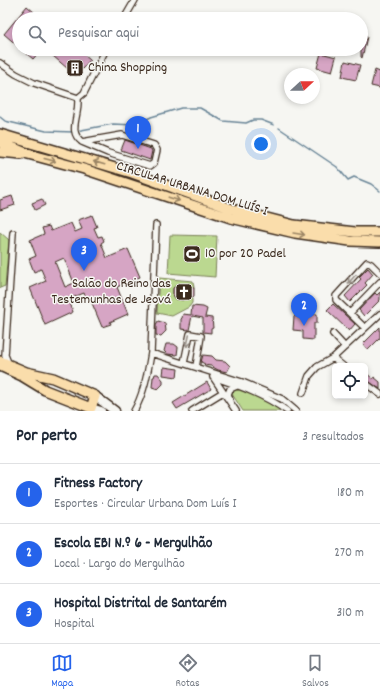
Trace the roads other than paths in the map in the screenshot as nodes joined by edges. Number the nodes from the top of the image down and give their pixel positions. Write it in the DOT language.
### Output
graph roads {
  1 [pos="136,0"];
  2 [pos="128,12"];
  3 [pos="102,56"];
  4 [pos="0,62"];
  5 [pos="78,98"];
  6 [pos="0,129"];
  7 [pos="0,134"];
  8 [pos="101,139"];
  9 [pos="20,141"];
  10 [pos="0,142"];
  11 [pos="82,142"];
  12 [pos="100,150"];
  13 [pos="0,152"];
  14 [pos="28,154"];
  15 [pos="156,225"];
  16 [pos="380,232"];
  17 [pos="13,233"];
  18 [pos="380,242"];
  19 [pos="380,273"];
  20 [pos="380,282"];
  21 [pos="350,313"];
  22 [pos="380,314"];
  23 [pos="365,328"];
  24 [pos="333,334"];
  25 [pos="344,347"];
  26 [pos="151,353"];
  27 [pos="333,358"];
  28 [pos="3,361"];
  29 [pos="184,363"];
  30 [pos="339,363"];
  31 [pos="199,368"];
  32 [pos="213,376"];
  33 [pos="53,378"];
  34 [pos="239,385"];
  35 [pos="368,385"];
  36 [pos="43,388"];
  37 [pos="223,392"];
  38 [pos="303,393"];
  39 [pos="380,394"];
  40 [pos="96,396"];
  41 [pos="230,401"];
  42 [pos="91,408"];
  43 [pos="101,411"];
  44 [pos="115,411"];
  45 [pos="134,411"];
  46 [pos="192,411"];
  47 [pos="236,411"];
  48 [pos="287,411"];
  49 [pos="296,411"];
  1 -- 2 [label="street"];
  3 -- 5 [label="street"];
  4 -- 5 [label="street"];
  5 -- 11 [label="street"];
  6 -- 9 [label="main road"];
  7 -- 9 [label="main road, CIRCULAR URBANA DOM LUÍS I"];
  8 -- 11 [label="street"];
  8 -- 12 [label="street"];
  8 -- 12 [label="street"];
  16 -- 9 [label="main road, CIRCULAR URBANA DOM LUÍS I, one-way"];
  10 -- 14 [label="main road, CIRCULAR URBANA DOM LUÍS I"];
  11 -- 12 [label="street"];
  13 -- 14 [label="main road"];
  14 -- 18 [label="main road, CIRCULAR URBANA DOM LUÍS I, one-way"];
  15 -- 26 [label="street"];
  17 -- 28 [label="street"];
  19 -- 21 [label="street, one-way"];
  20 -- 21 [label="street"];
  21 -- 23 [label="street"];
  22 -- 23 [label="street"];
  23 -- 25 [label="street"];
  24 -- 25 [label="street"];
  25 -- 27 [label="street"];
  26 -- 29 [label="street"];
  26 -- 45 [label="street"];
  27 -- 30 [label="street"];
  27 -- 38 [label="street"];
  28 -- 33 [label="main road"];
  28 -- 36 [label="main road"];
  29 -- 31 [label="street"];
  31 -- 29 [label="street, one-way"];
  31 -- 32 [label="street"];
  31 -- 49 [label="street"];
  32 -- 34 [label="street"];
  32 -- 37 [label="street"];
  33 -- 36 [label="main road"];
  33 -- 40 [label="main road"];
  34 -- 41 [label="street"];
  34 -- 48 [label="street"];
  35 -- 39 [label="street"];
  36 -- 42 [label="main road"];
  37 -- 41 [label="street"];
  37 -- 46 [label="street"];
  40 -- 42 [label="main road"];
  40 -- 44 [label="main road"];
  41 -- 47 [label="street"];
  42 -- 43 [label="main road"];
}
